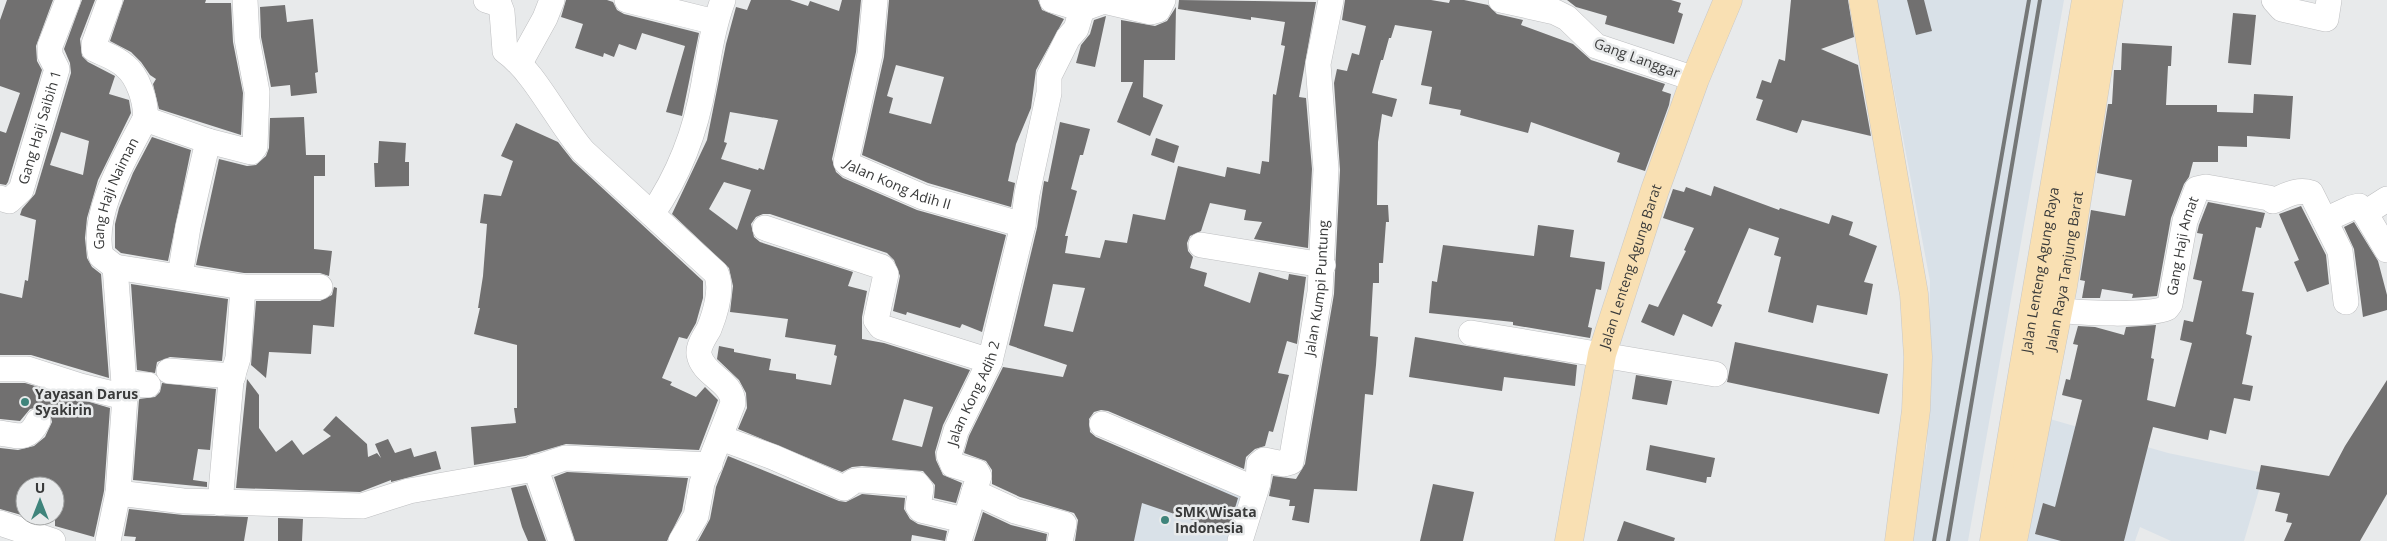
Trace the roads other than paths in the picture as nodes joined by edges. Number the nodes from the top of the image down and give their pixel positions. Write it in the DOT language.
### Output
graph roads {
  1 [pos="68,0"];
  2 [pos="110,0"];
  3 [pos="245,0"];
  4 [pos="486,0"];
  5 [pos="552,0"];
  6 [pos="875,0"];
  7 [pos="1052,0"];
  8 [pos="1163,0"];
  9 [pos="1331,0"];
  10 [pos="1501,0"];
  11 [pos="1728,0"];
  12 [pos="1864,0"];
  13 [pos="2086,0"];
  14 [pos="2109,0"];
  15 [pos="2274,0"];
  16 [pos="2329,0"];
  17 [pos="642,2"];
  18 [pos="1082,10"];
  19 [pos="719,11"];
  20 [pos="515,59"];
  21 [pos="1695,80"];
  22 [pos="145,119"];
  23 [pos="208,141"];
  24 [pos="8,198"];
  25 [pos="2387,199"];
  26 [pos="2365,213"];
  27 [pos="652,214"];
  28 [pos="2326,220"];
  29 [pos="1023,225"];
  30 [pos="765,228"];
  31 [pos="1201,245"];
  32 [pos="2387,250"];
  33 [pos="1323,265"];
  34 [pos="116,267"];
  35 [pos="180,276"];
  36 [pos="243,287"];
  37 [pos="320,287"];
  38 [pos="2053,292"];
  39 [pos="2346,302"];
  40 [pos="1471,333"];
  41 [pos="1602,354"];
  42 [pos="990,361"];
  43 [pos="0,369"];
  44 [pos="169,371"];
  45 [pos="1715,374"];
  46 [pos="233,376"];
  47 [pos="132,389"];
  48 [pos="38,421"];
  49 [pos="1102,424"];
  50 [pos="0,433"];
  51 [pos="721,438"];
  52 [pos="710,465"];
  53 [pos="535,467"];
  54 [pos="1255,489"];
  55 [pos="974,492"];
  56 [pos="118,493"];
  57 [pos="220,503"];
  58 [pos="0,523"];
  59 [pos="962,530"];
  60 [pos="53,541"];
  61 [pos="108,541"];
  62 [pos="561,541"];
  63 [pos="681,541"];
  64 [pos="1060,541"];
  65 [pos="1240,541"];
  66 [pos="1569,541"];
  67 [pos="1899,541"];
  68 [pos="1994,541"];
  69 [pos="2013,541"];
  1 -- 24 [label="street, Gang Haji Saibih 1"];
  2 -- 22 [label="street"];
  3 -- 23 [label="street"];
  4 -- 20 [label="street"];
  5 -- 20 [label="street"];
  6 -- 29 [label="street, Jalan Kong Adih II"];
  7 -- 18 [label="street"];
  8 -- 18 [label="street"];
  9 -- 33 [label="street, Jalan Kumpi Puntung"];
  10 -- 21 [label="street, Gang Langgar"];
  11 -- 21 [label="main road, Jalan Lenteng Agung Barat"];
  12 -- 67 [label="main road"];
  13 -- 38 [label="main road, Jalan Lenteng Agung Raya"];
  14 -- 38 [label="main road, Jalan Raya Tanjung Barat"];
  15 -- 16 [label="street"];
  17 -- 19 [label="street"];
  18 -- 29 [label="street, Jalan Kong Adih 2"];
  19 -- 27 [label="street"];
  20 -- 27 [label="street"];
  21 -- 41 [label="main road, Jalan Lenteng Agung Barat"];
  22 -- 23 [label="street"];
  22 -- 34 [label="street, Gang Haji Naiman"];
  23 -- 35 [label="street"];
  25 -- 26 [label="street"];
  26 -- 28 [label="street"];
  26 -- 32 [label="street"];
  27 -- 51 [label="street"];
  28 -- 38 [label="street, Gang Haji Amat"];
  28 -- 39 [label="street, Gang Haji Amat"];
  29 -- 42 [label="street, Jalan Kong Adih 2"];
  30 -- 42 [label="street"];
  31 -- 33 [label="street"];
  33 -- 54 [label="street, Jalan Kumpi Puntung"];
  34 -- 35 [label="street"];
  34 -- 47 [label="street, Gang Haji Naiman"];
  35 -- 36 [label="street"];
  36 -- 37 [label="street"];
  36 -- 46 [label="street"];
  38 -- 68 [label="main road, Jalan Lenteng Agung Raya"];
  38 -- 69 [label="main road, Jalan Raya Tanjung Barat"];
  40 -- 41 [label="street"];
  41 -- 45 [label="street"];
  41 -- 66 [label="main road, Jalan Lenteng Agung Barat"];
  42 -- 55 [label="street, Jalan Kong Adih 2"];
  43 -- 47 [label="street"];
  44 -- 46 [label="street"];
  46 -- 57 [label="street"];
  47 -- 56 [label="street, Gang Haji Naiman"];
  48 -- 50 [label="street"];
  49 -- 54 [label="street"];
  51 -- 52 [label="street"];
  51 -- 59 [label="street"];
  52 -- 53 [label="street"];
  52 -- 63 [label="street"];
  53 -- 57 [label="street"];
  53 -- 62 [label="street"];
  54 -- 65 [label="street, Jalan Kumpi Puntung"];
  55 -- 59 [label="street, Jalan Kong Adih 2"];
  55 -- 64 [label="street"];
  56 -- 57 [label="street"];
  56 -- 61 [label="street, Gang Haji Naiman"];
  58 -- 60 [label="street"];
}
